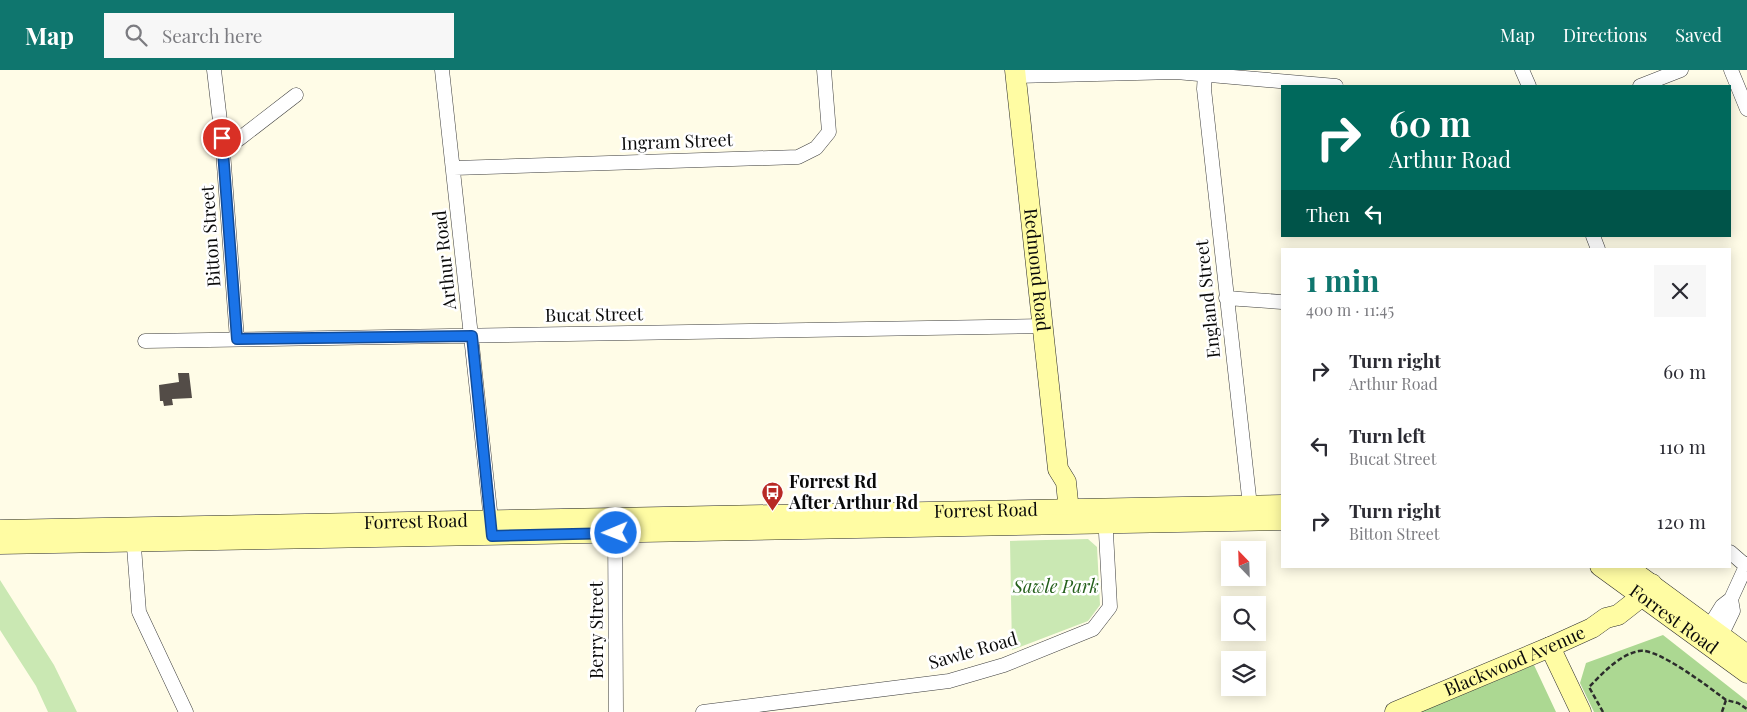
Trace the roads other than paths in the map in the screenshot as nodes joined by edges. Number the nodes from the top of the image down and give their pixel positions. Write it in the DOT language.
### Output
graph roads {
  1 [pos="214,70"];
  2 [pos="442,70"];
  3 [pos="824,70"];
  4 [pos="1522,70"];
  5 [pos="1681,70"];
  6 [pos="1731,70"];
  7 [pos="1015,73"];
  8 [pos="1205,73"];
  9 [pos="1326,85"];
  10 [pos="1525,85"];
  11 [pos="1643,85"];
  12 [pos="296,96"];
  13 [pos="1747,109"];
  14 [pos="223,148"];
  15 [pos="454,168"];
  16 [pos="1226,298"];
  17 [pos="1281,302"];
  18 [pos="1043,326"];
  19 [pos="472,336"];
  20 [pos="237,339"];
  21 [pos="145,340"];
  22 [pos="1281,505"];
  23 [pos="1251,513"];
  24 [pos="1062,516"];
  25 [pos="1105,516"];
  26 [pos="1281,520"];
  27 [pos="615,526"];
  28 [pos="492,528"];
  29 [pos="0,530"];
  30 [pos="133,535"];
  31 [pos="0,544"];
  32 [pos="1731,553"];
  33 [pos="1746,565"];
  34 [pos="1605,568"];
  35 [pos="1637,582"];
  36 [pos="1711,638"];
  37 [pos="1550,647"];
  38 [pos="1747,656"];
  39 [pos="1747,673"];
  40 [pos="186,712"];
  41 [pos="616,712"];
  42 [pos="703,712"];
  43 [pos="1395,712"];
  44 [pos="1581,712"];
  1 -- 14 [label="street, Bitton Street"];
  2 -- 15 [label="street, Arthur Road"];
  3 -- 15 [label="street, Ingram Street"];
  4 -- 10 [label="street"];
  5 -- 11 [label="street"];
  6 -- 13 [label="street"];
  7 -- 8 [label="street"];
  7 -- 18 [label="main road, Redmond Road"];
  8 -- 9 [label="street"];
  8 -- 16 [label="street, England Street"];
  12 -- 14 [label="street"];
  14 -- 20 [label="street, Bitton Street"];
  15 -- 19 [label="street, Arthur Road"];
  16 -- 17 [label="street"];
  16 -- 23 [label="street, England Street"];
  18 -- 19 [label="street, Bucat Street"];
  18 -- 24 [label="main road, Redmond Road"];
  19 -- 20 [label="street, Bucat Street"];
  19 -- 28 [label="street, Arthur Road"];
  20 -- 21 [label="street, Bucat Street"];
  22 -- 23 [label="main road, Forrest Road"];
  23 -- 25 [label="main road, Forrest Road"];
  23 -- 26 [label="main road, Forrest Road"];
  24 -- 25 [label="main road, Forrest Road"];
  24 -- 27 [label="main road, Forrest Road"];
  25 -- 42 [label="street, Sawle Road"];
  27 -- 28 [label="main road, Forrest Road"];
  27 -- 41 [label="street, Berry Street"];
  28 -- 30 [label="main road, Forrest Road"];
  29 -- 30 [label="main road, Forrest Road"];
  30 -- 31 [label="main road, Forrest Road"];
  30 -- 40 [label="street"];
  32 -- 33 [label="street"];
  33 -- 36 [label="street"];
  34 -- 35 [label="main road, Forrest Road"];
  35 -- 36 [label="main road, Forrest Road"];
  35 -- 37 [label="main road, Blackwood Avenue"];
  36 -- 38 [label="main road, Forrest Road"];
  36 -- 39 [label="main road, Forrest Road"];
  37 -- 43 [label="main road, Blackwood Avenue"];
  37 -- 44 [label="main road"];
}
